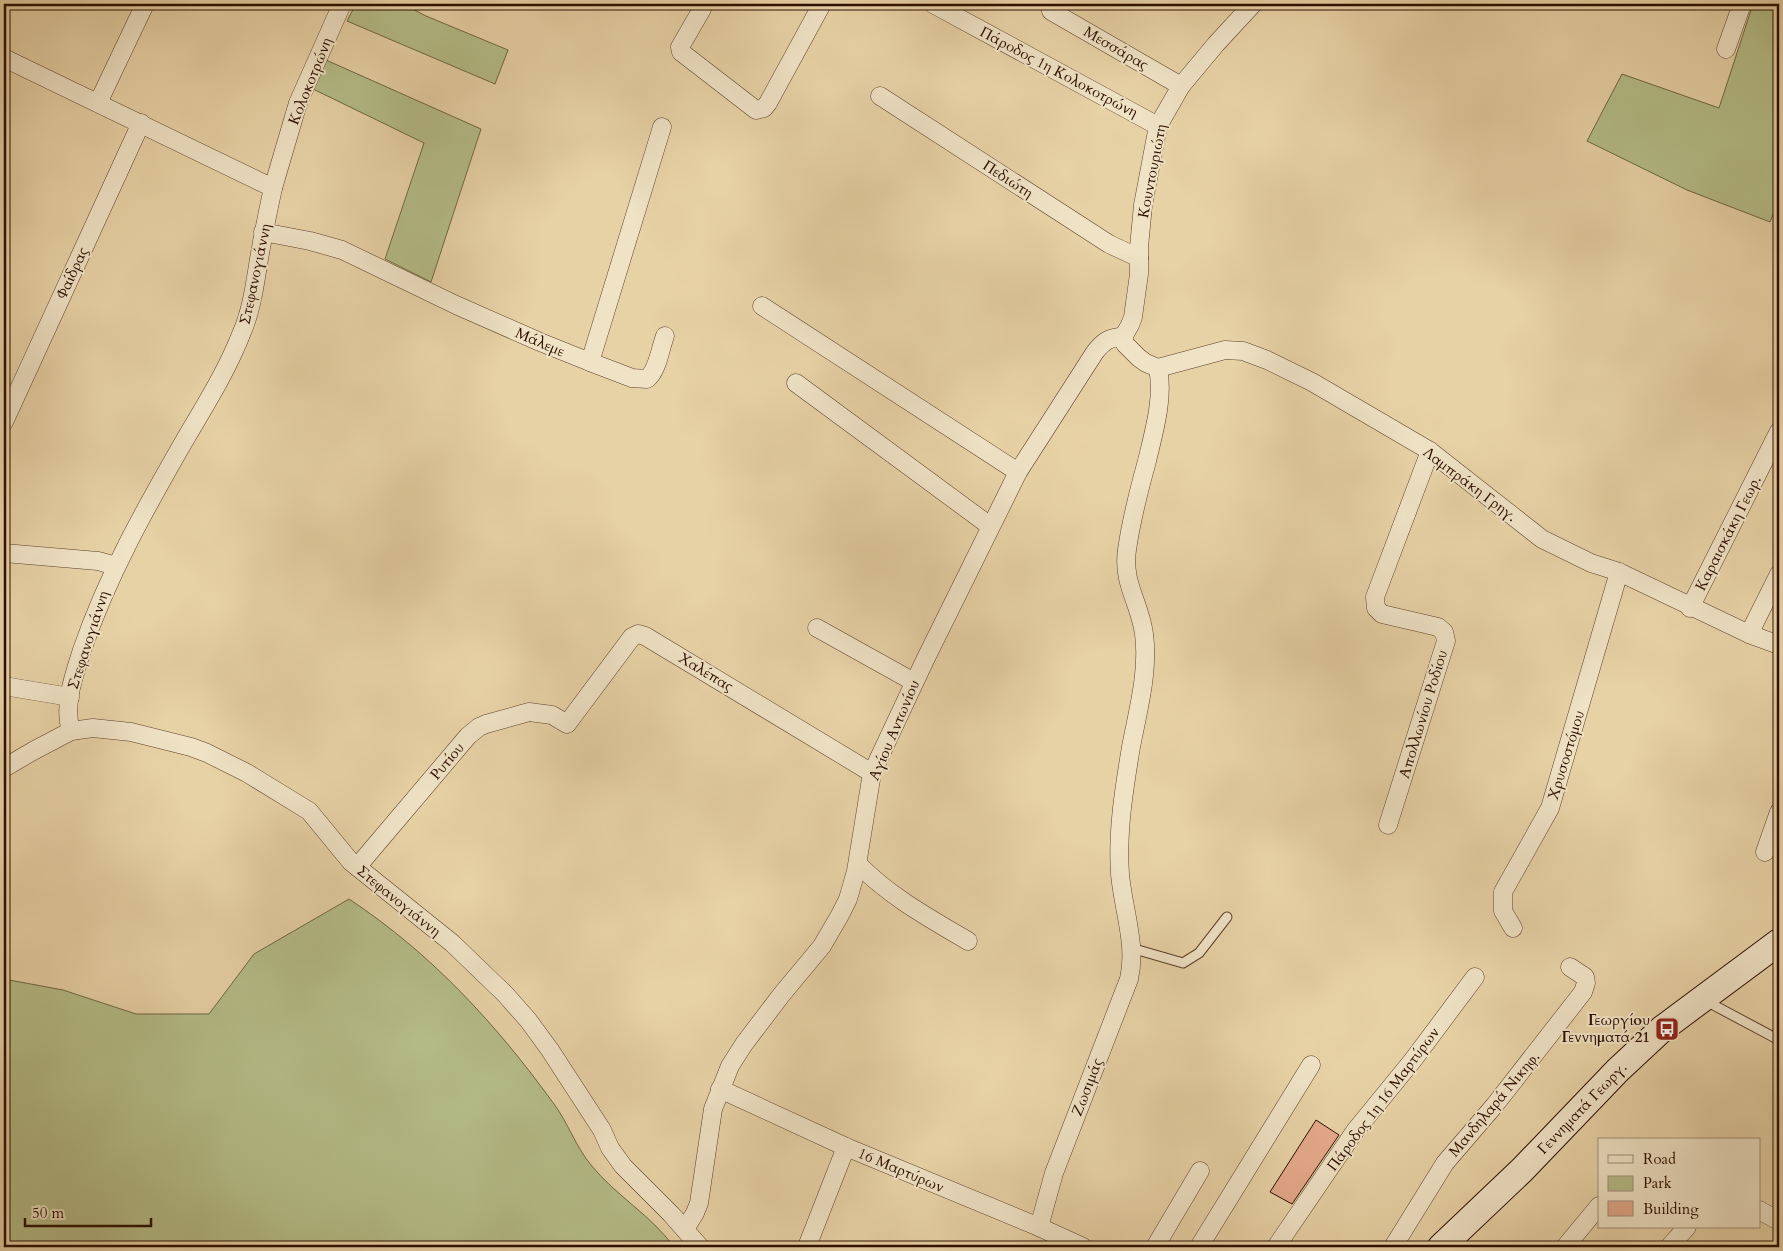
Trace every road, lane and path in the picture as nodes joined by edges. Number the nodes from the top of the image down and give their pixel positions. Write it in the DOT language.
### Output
graph roads {
  1 [pos="145,4"];
  2 [pos="342,4"];
  3 [pos="702,4"];
  4 [pos="822,4"];
  5 [pos="933,4"];
  6 [pos="1253,4"];
  7 [pos="1742,4"];
  8 [pos="1051,11"];
  9 [pos="1726,49"];
  10 [pos="4,58"];
  11 [pos="1181,86"];
  12 [pos="880,96"];
  13 [pos="98,103"];
  14 [pos="141,123"];
  15 [pos="1158,126"];
  16 [pos="662,127"];
  17 [pos="273,188"];
  18 [pos="264,232"];
  19 [pos="1139,258"];
  20 [pos="762,306"];
  21 [pos="665,336"];
  22 [pos="1123,337"];
  23 [pos="590,362"];
  24 [pos="1158,368"];
  25 [pos="796,383"];
  26 [pos="4,422"];
  27 [pos="1779,431"];
  28 [pos="1430,451"];
  29 [pos="1018,472"];
  30 [pos="990,526"];
  31 [pos="4,553"];
  32 [pos="116,566"];
  33 [pos="1619,572"];
  34 [pos="1779,574"];
  35 [pos="1690,608"];
  36 [pos="817,628"];
  37 [pos="1749,634"];
  38 [pos="1779,645"];
  39 [pos="914,682"];
  40 [pos="4,686"];
  41 [pos="70,697"];
  42 [pos="567,724"];
  43 [pos="71,731"];
  44 [pos="4,768"];
  45 [pos="872,773"];
  46 [pos="1779,812"];
  47 [pos="1388,825"];
  48 [pos="1765,852"];
  49 [pos="858,864"];
  50 [pos="356,867"];
  51 [pos="1227,917"];
  52 [pos="1513,928"];
  53 [pos="968,941"];
  54 [pos="1779,942"];
  55 [pos="1131,948"];
  56 [pos="1570,967"];
  57 [pos="1475,977"];
  58 [pos="1701,999"];
  59 [pos="1779,1040"];
  60 [pos="1311,1065"];
  61 [pos="720,1088"];
  62 [pos="846,1147"];
  63 [pos="1200,1171"];
  64 [pos="1598,1207"];
  65 [pos="1760,1211"];
  66 [pos="1779,1221"];
  67 [pos="1038,1227"];
  68 [pos="1686,1228"];
  69 [pos="685,1229"];
  70 [pos="1056,1242"];
  71 [pos="808,1244"];
  72 [pos="700,1247"];
  73 [pos="1082,1247"];
  74 [pos="1155,1247"];
  75 [pos="1199,1247"];
  76 [pos="1276,1247"];
  77 [pos="1393,1247"];
  78 [pos="1441,1247"];
  79 [pos="1565,1247"];
  80 [pos="1669,1247"];
  1 -- 13 [label="street"];
  2 -- 17 [label="street, Κολοκοτρώνη"];
  3 -- 4 [label="street"];
  5 -- 15 [label="street, Πάροδος 1η Κολοκοτρώνη"];
  6 -- 11 [label="street, Κουντουριώτη"];
  7 -- 9 [label="street"];
  8 -- 11 [label="street, Μεσσάρας"];
  10 -- 13 [label="street"];
  11 -- 15 [label="street, Κουντουριώτη"];
  12 -- 19 [label="street, Πεδιώτη"];
  13 -- 14 [label="street"];
  14 -- 17 [label="street"];
  14 -- 26 [label="street, Φαίδρας"];
  15 -- 19 [label="street, Κουντουριώτη"];
  16 -- 23 [label="street"];
  17 -- 18 [label="street, Στεφανογιάννη"];
  18 -- 23 [label="street, Μάλεμε"];
  18 -- 32 [label="street, Στεφανογιάννη"];
  19 -- 22 [label="street, Κουντουριώτη"];
  20 -- 29 [label="street"];
  21 -- 23 [label="street, Μάλεμε"];
  22 -- 24 [label="street"];
  22 -- 29 [label="street, Αγίου Αντωνίου"];
  24 -- 28 [label="street, Λαμπράκη Γρηγ."];
  24 -- 55 [label="street, Ζωσιμάς"];
  25 -- 30 [label="street"];
  27 -- 35 [label="street, Καραισκάκη Γεωρ."];
  28 -- 33 [label="street, Λαμπράκη Γρηγ."];
  28 -- 47 [label="street, Απολλωνίου Ροδίου"];
  29 -- 30 [label="street, Αγίου Αντωνίου"];
  30 -- 39 [label="street, Αγίου Αντωνίου"];
  31 -- 32 [label="street"];
  32 -- 41 [label="street, Στεφανογιάννη"];
  33 -- 35 [label="street, Λαμπράκη Γρηγ."];
  33 -- 52 [label="street, Χρυσοστόμου"];
  34 -- 37 [label="street"];
  35 -- 37 [label="street, Λαμπράκη Γρηγ."];
  36 -- 39 [label="street"];
  37 -- 38 [label="street, Λαμπράκη Γρηγ."];
  39 -- 45 [label="street, Αγίου Αντωνίου"];
  40 -- 41 [label="street"];
  41 -- 43 [label="street, Στεφανογιάννη"];
  42 -- 45 [label="street, Χαλέπας"];
  42 -- 50 [label="street, Ρυτίου"];
  43 -- 44 [label="street"];
  43 -- 50 [label="street, Στεφανογιάννη"];
  45 -- 49 [label="street, Αγίου Αντωνίου"];
  46 -- 48 [label="street"];
  49 -- 53 [label="street"];
  49 -- 61 [label="street, Αγίου Αντωνίου"];
  50 -- 69 [label="street, Στεφανογιάννη"];
  51 -- 55 [label="lane"];
  54 -- 58 [label="street, Γεννηματά Γεωργ."];
  55 -- 67 [label="street, Ζωσιμάς"];
  56 -- 77 [label="street, Μανδηλαρά Νικηφ."];
  57 -- 76 [label="street, Πάροδος 1η 16 Μαρτύρων"];
  58 -- 59 [label="lane"];
  58 -- 78 [label="street, Γεννηματά Γεωργ."];
  60 -- 75 [label="street"];
  61 -- 62 [label="street, 16 Μαρτύρων"];
  61 -- 69 [label="street, Αγίου Αντωνίου"];
  62 -- 67 [label="street, 16 Μαρτύρων"];
  62 -- 71 [label="street"];
  63 -- 74 [label="street"];
  64 -- 79 [label="street"];
  65 -- 66 [label="street"];
  67 -- 70 [label="street, 16 Μαρτύρων"];
  68 -- 80 [label="street"];
  69 -- 72 [label="street, Στεφανογιάννη"];
  70 -- 73 [label="street, 16 Μαρτύρων"];
}
